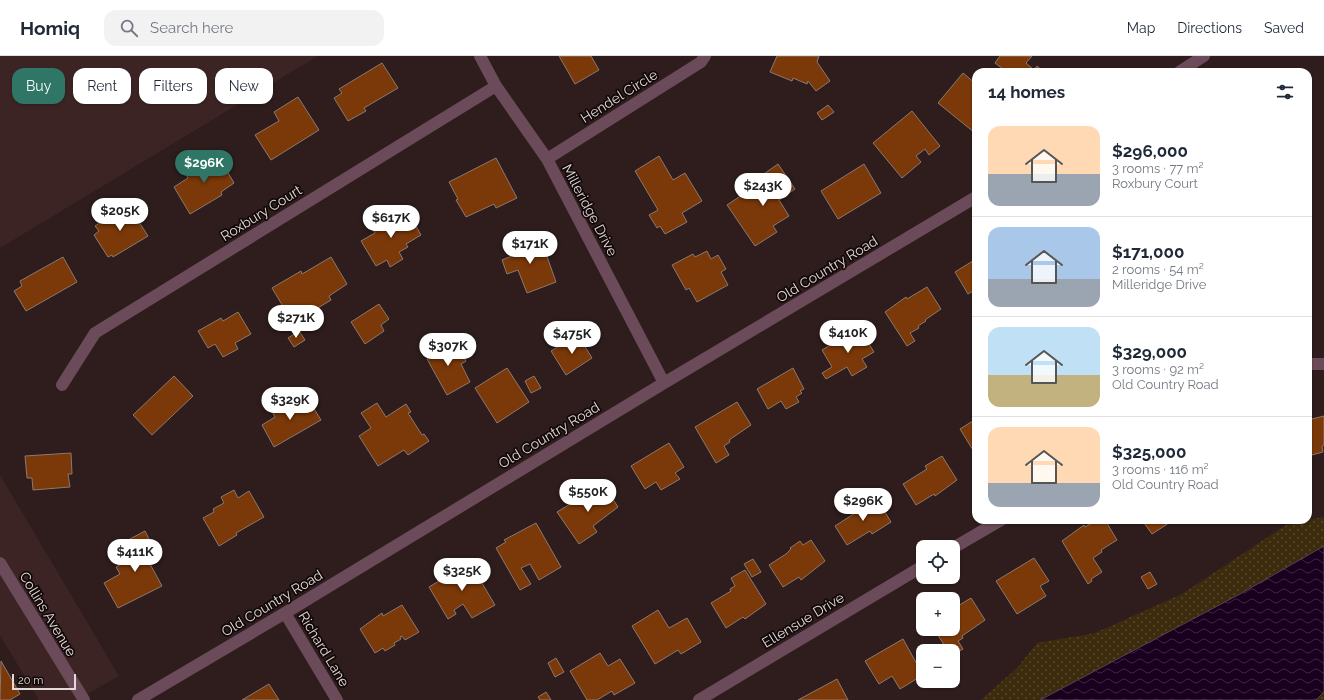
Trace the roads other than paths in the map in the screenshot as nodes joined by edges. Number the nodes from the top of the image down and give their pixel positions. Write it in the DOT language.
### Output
graph roads {
  1 [pos="480,56"];
  2 [pos="705,56"];
  3 [pos="1204,56"];
  4 [pos="1185,68"];
  5 [pos="496,86"];
  6 [pos="546,159"];
  7 [pos="972,199"];
  8 [pos="1312,364"];
  9 [pos="1324,364"];
  10 [pos="664,383"];
  11 [pos="62,384"];
  12 [pos="994,524"];
  13 [pos="960,544"];
  14 [pos="0,563"];
  15 [pos="916,570"];
  16 [pos="285,613"];
  17 [pos="84,700"];
  18 [pos="138,700"];
  19 [pos="338,700"];
  20 [pos="699,700"];
  1 -- 5 [label="street, Milleridge Drive"];
  2 -- 6 [label="street, Hendel Circle"];
  3 -- 4 [label="street"];
  5 -- 6 [label="street, Milleridge Drive"];
  5 -- 11 [label="street, Roxbury Court"];
  6 -- 10 [label="street, Milleridge Drive"];
  7 -- 10 [label="street, Old Country Road"];
  8 -- 9 [label="street"];
  10 -- 16 [label="street, Old Country Road"];
  12 -- 13 [label="street"];
  14 -- 17 [label="street, Collins Avenue"];
  15 -- 20 [label="street, Ellensue Drive"];
  16 -- 18 [label="street, Old Country Road"];
  16 -- 19 [label="street, Richard Lane"];
}
